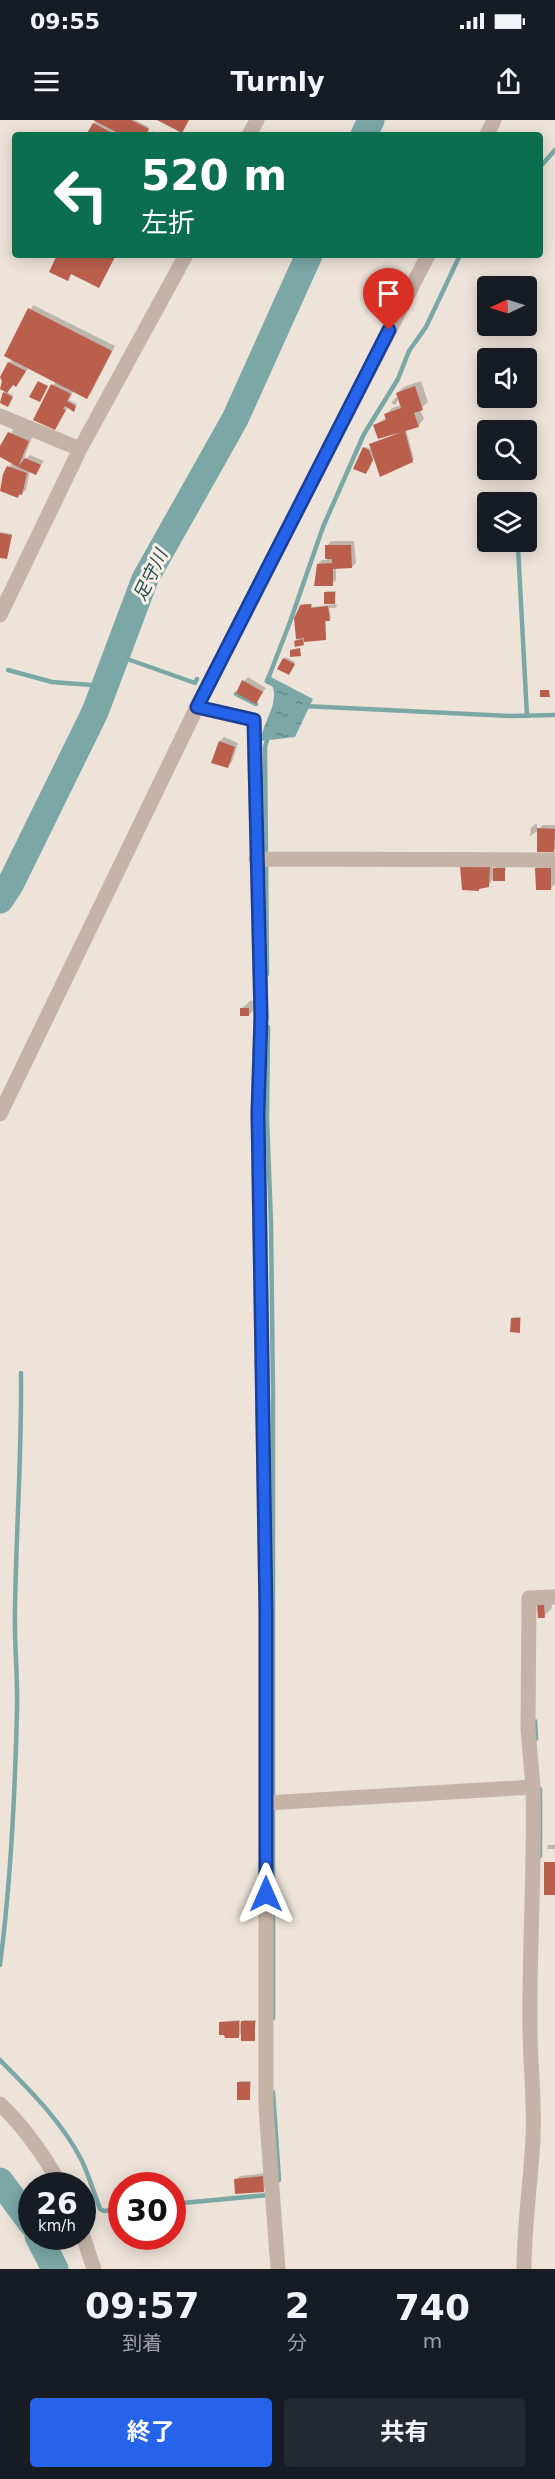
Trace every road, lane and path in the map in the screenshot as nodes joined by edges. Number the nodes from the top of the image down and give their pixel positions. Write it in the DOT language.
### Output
graph roads {
  1 [pos="184,258"];
  2 [pos="426,258"];
  3 [pos="0,416"];
  4 [pos="80,449"];
  5 [pos="0,615"];
  6 [pos="197,707"];
  7 [pos="263,858"];
  8 [pos="555,860"];
  9 [pos="0,1114"];
  10 [pos="555,1597"];
  11 [pos="533,1787"];
  12 [pos="272,1803"];
  13 [pos="0,2104"];
  14 [pos="52,2172"];
  15 [pos="88,2250"];
  16 [pos="94,2269"];
  17 [pos="278,2269"];
  18 [pos="524,2269"];
  1 -- 4 [label="street"];
  2 -- 6 [label="street"];
  3 -- 4 [label="street"];
  4 -- 5 [label="street"];
  6 -- 7 [label="street"];
  6 -- 9 [label="street"];
  7 -- 8 [label="street"];
  7 -- 12 [label="street"];
  10 -- 11 [label="street"];
  11 -- 12 [label="street"];
  11 -- 18 [label="street"];
  12 -- 17 [label="street"];
  13 -- 14 [label="street"];
  15 -- 16 [label="street"];
}
